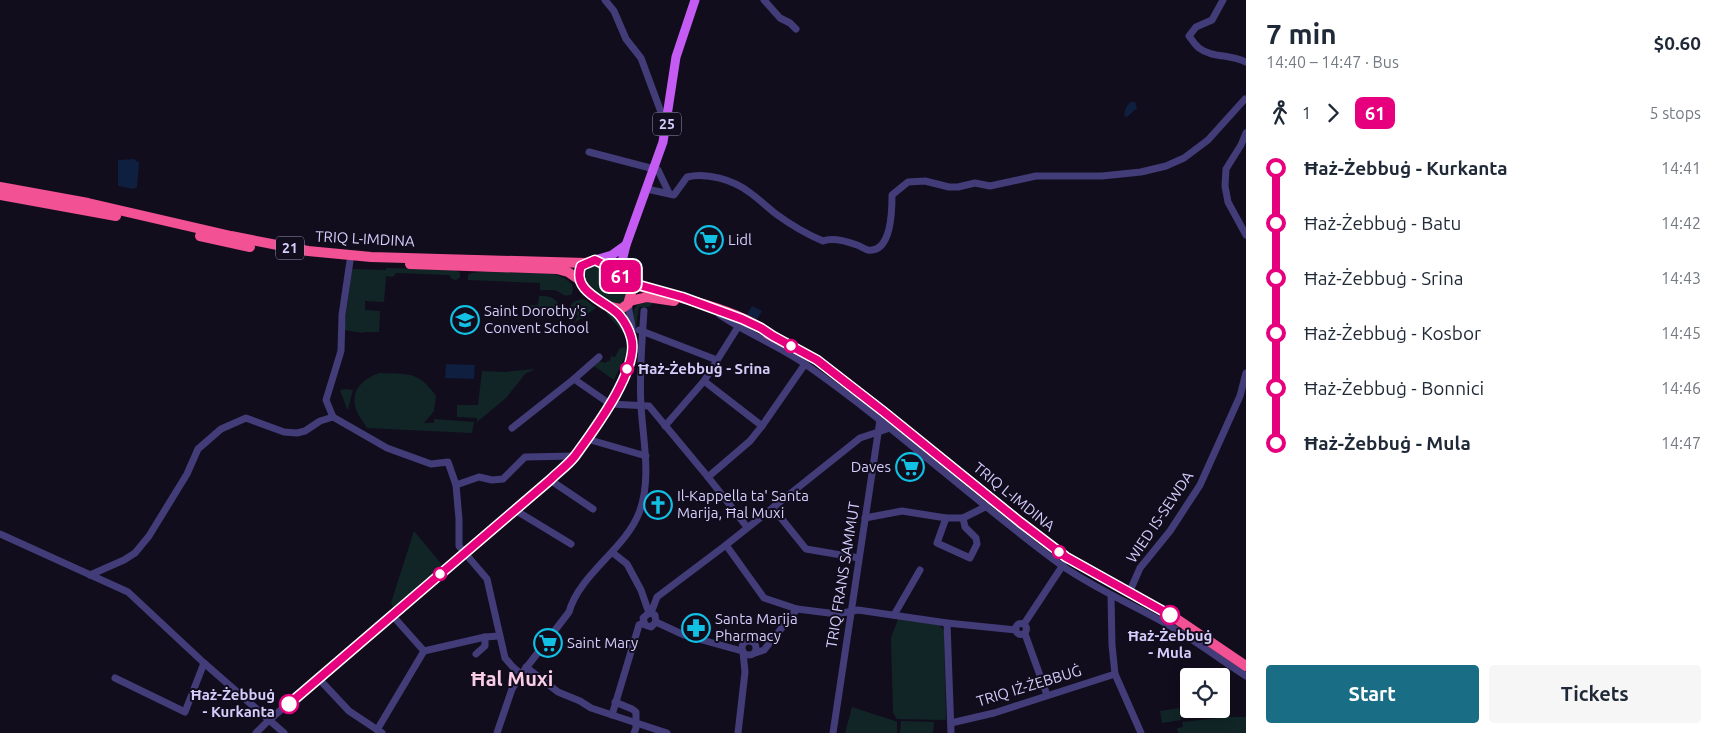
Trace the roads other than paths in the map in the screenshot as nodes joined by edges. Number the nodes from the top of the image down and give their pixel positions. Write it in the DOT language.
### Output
graph roads {
  1 [pos="605,0"];
  2 [pos="695,0"];
  3 [pos="764,0"];
  4 [pos="1223,0"];
  5 [pos="796,29"];
  6 [pos="1246,62"];
  7 [pos="1246,99"];
  8 [pos="666,126"];
  9 [pos="1246,133"];
  10 [pos="589,152"];
  11 [pos="655,168"];
  12 [pos="0,187"];
  13 [pos="647,189"];
  14 [pos="669,193"];
  15 [pos="0,195"];
  16 [pos="1246,235"];
  17 [pos="626,245"];
  18 [pos="350,261"];
  19 [pos="590,261"];
  20 [pos="625,280"];
  21 [pos="581,281"];
  22 [pos="629,302"];
  23 [pos="609,307"];
  24 [pos="644,311"];
  25 [pos="720,315"];
  26 [pos="632,327"];
  27 [pos="738,327"];
  28 [pos="643,332"];
  29 [pos="773,336"];
  30 [pos="631,337"];
  31 [pos="599,357"];
  32 [pos="717,360"];
  33 [pos="805,364"];
  34 [pos="1246,372"];
  35 [pos="574,380"];
  36 [pos="704,380"];
  37 [pos="610,404"];
  38 [pos="640,405"];
  39 [pos="333,417"];
  40 [pos="880,420"];
  41 [pos="665,426"];
  42 [pos="762,426"];
  43 [pos="512,428"];
  44 [pos="890,428"];
  45 [pos="878,431"];
  46 [pos="587,439"];
  47 [pos="574,456"];
  48 [pos="646,456"];
  49 [pos="708,477"];
  50 [pos="550,480"];
  51 [pos="456,485"];
  52 [pos="987,506"];
  53 [pos="773,508"];
  54 [pos="593,509"];
  55 [pos="515,510"];
  56 [pos="865,518"];
  57 [pos="946,518"];
  58 [pos="963,518"];
  59 [pos="747,527"];
  60 [pos="0,534"];
  61 [pos="572,544"];
  62 [pos="726,545"];
  63 [pos="464,553"];
  64 [pos="612,553"];
  65 [pos="859,558"];
  66 [pos="1062,566"];
  67 [pos="920,570"];
  68 [pos="90,574"];
  69 [pos="1129,593"];
  70 [pos="1111,595"];
  71 [pos="797,609"];
  72 [pos="851,612"];
  73 [pos="650,613"];
  74 [pos="392,615"];
  75 [pos="894,615"];
  76 [pos="656,622"];
  77 [pos="643,623"];
  78 [pos="947,623"];
  79 [pos="1024,624"];
  80 [pos="1016,630"];
  81 [pos="1024,634"];
  82 [pos="499,636"];
  83 [pos="485,637"];
  84 [pos="772,640"];
  85 [pos="745,642"];
  86 [pos="716,643"];
  87 [pos="756,645"];
  88 [pos="424,651"];
  89 [pos="743,652"];
  90 [pos="476,654"];
  91 [pos="754,654"];
  92 [pos="204,663"];
  93 [pos="1246,666"];
  94 [pos="526,668"];
  95 [pos="745,672"];
  96 [pos="521,674"];
  97 [pos="1115,674"];
  98 [pos="1246,676"];
  99 [pos="114,678"];
  100 [pos="319,679"];
  101 [pos="1047,695"];
  102 [pos="615,702"];
  103 [pos="612,715"];
  104 [pos="268,721"];
  105 [pos="951,723"];
  106 [pos="636,724"];
  107 [pos="380,732"];
  108 [pos="256,733"];
  109 [pos="284,733"];
  110 [pos="497,733"];
  111 [pos="634,733"];
  112 [pos="667,733"];
  113 [pos="738,733"];
  114 [pos="834,733"];
  115 [pos="951,733"];
  116 [pos="1141,733"];
  1 -- 8 [label="street"];
  2 -- 8 [label="main road, 25"];
  3 -- 5 [label="street"];
  4 -- 6 [label="street"];
  7 -- 14 [label="street"];
  8 -- 11 [label="main road, 25"];
  9 -- 16 [label="street"];
  10 -- 11 [label="street"];
  11 -- 13 [label="main road, 25"];
  11 -- 14 [label="street"];
  12 -- 19 [label="highway, TRIQ L-IMDINA / 21"];
  13 -- 14 [label="street"];
  13 -- 17 [label="main road, 25"];
  15 -- 18 [label="highway, TRIQ L-IMDINA / 21"];
  17 -- 19 [label="main road"];
  17 -- 20 [label="main road, 25"];
  18 -- 21 [label="highway, TRIQ L-IMDINA / 21"];
  18 -- 39 [label="street"];
  19 -- 20 [label="highway, TRIQ L-IMDINA"];
  19 -- 21 [label="highway"];
  20 -- 22 [label="highway"];
  20 -- 29 [label="highway, TRIQ L-IMDINA"];
  21 -- 23 [label="highway, TRIQ L-IMDINA / 21"];
  22 -- 23 [label="highway, TRIQ L-IMDINA"];
  22 -- 25 [label="highway, TRIQ L-IMDINA"];
  22 -- 26 [label="street"];
  23 -- 30 [label="street"];
  24 -- 28 [label="street"];
  25 -- 27 [label="street, TRIQ L-IMDINA"];
  25 -- 29 [label="highway, TRIQ L-IMDINA"];
  26 -- 28 [label="street"];
  26 -- 30 [label="street"];
  27 -- 32 [label="street"];
  27 -- 33 [label="street, TRIQ L-IMDINA"];
  28 -- 32 [label="street"];
  28 -- 38 [label="street"];
  29 -- 69 [label="highway, TRIQ L-IMDINA"];
  30 -- 37 [label="street"];
  31 -- 35 [label="street"];
  32 -- 36 [label="street"];
  33 -- 40 [label="street, TRIQ L-IMDINA"];
  33 -- 42 [label="street"];
  34 -- 69 [label="street, WIED IS-SEWDA"];
  35 -- 37 [label="street"];
  35 -- 43 [label="street"];
  36 -- 41 [label="street"];
  36 -- 42 [label="street"];
  37 -- 38 [label="street"];
  37 -- 46 [label="street"];
  38 -- 41 [label="street"];
  38 -- 48 [label="street"];
  39 -- 51 [label="street"];
  39 -- 68 [label="street"];
  40 -- 44 [label="street, TRIQ L-IMDINA"];
  40 -- 45 [label="street, TRIQ FRANS SAMMUT"];
  41 -- 49 [label="street"];
  42 -- 49 [label="street"];
  44 -- 45 [label="street"];
  44 -- 52 [label="street, TRIQ L-IMDINA"];
  45 -- 53 [label="street"];
  45 -- 56 [label="street, TRIQ FRANS SAMMUT"];
  46 -- 47 [label="street"];
  46 -- 48 [label="street"];
  47 -- 50 [label="street"];
  47 -- 51 [label="street"];
  48 -- 64 [label="street"];
  49 -- 59 [label="street"];
  50 -- 54 [label="street"];
  50 -- 55 [label="street"];
  51 -- 63 [label="street"];
  52 -- 58 [label="street"];
  52 -- 66 [label="street, TRIQ L-IMDINA"];
  53 -- 59 [label="street"];
  53 -- 65 [label="street"];
  55 -- 61 [label="street"];
  55 -- 63 [label="street"];
  56 -- 57 [label="street"];
  56 -- 65 [label="street, TRIQ FRANS SAMMUT"];
  57 -- 58 [label="street"];
  57 -- 58 [label="street"];
  59 -- 62 [label="street"];
  60 -- 68 [label="street"];
  62 -- 71 [label="street"];
  62 -- 73 [label="street"];
  63 -- 74 [label="street"];
  63 -- 82 [label="street"];
  64 -- 73 [label="street"];
  64 -- 94 [label="street"];
  65 -- 72 [label="street, TRIQ FRANS SAMMUT"];
  66 -- 70 [label="street, TRIQ L-IMDINA"];
  66 -- 79 [label="street"];
  67 -- 75 [label="street"];
  68 -- 92 [label="street"];
  69 -- 93 [label="highway, TRIQ L-IMDINA"];
  70 -- 97 [label="street"];
  70 -- 98 [label="street, TRIQ L-IMDINA"];
  71 -- 72 [label="street"];
  71 -- 84 [label="street"];
  72 -- 75 [label="street"];
  72 -- 114 [label="street, TRIQ FRANS SAMMUT"];
  73 -- 76 [label="street"];
  73 -- 77 [label="street"];
  74 -- 88 [label="street"];
  74 -- 100 [label="street"];
  75 -- 78 [label="street"];
  76 -- 77 [label="street"];
  76 -- 86 [label="street"];
  77 -- 102 [label="street"];
  78 -- 80 [label="street"];
  78 -- 105 [label="street"];
  79 -- 80 [label="street"];
  79 -- 81 [label="street"];
  80 -- 81 [label="street"];
  81 -- 101 [label="street"];
  82 -- 83 [label="street"];
  82 -- 96 [label="street"];
  83 -- 88 [label="street"];
  83 -- 90 [label="street"];
  84 -- 87 [label="street"];
  84 -- 91 [label="street"];
  85 -- 86 [label="street"];
  85 -- 87 [label="street"];
  85 -- 89 [label="street"];
  86 -- 89 [label="street"];
  87 -- 91 [label="street"];
  88 -- 107 [label="street"];
  89 -- 91 [label="street"];
  89 -- 95 [label="street"];
  91 -- 95 [label="street"];
  92 -- 99 [label="street"];
  92 -- 104 [label="street"];
  94 -- 96 [label="street"];
  94 -- 103 [label="street"];
  95 -- 113 [label="street"];
  96 -- 110 [label="street"];
  97 -- 101 [label="street, TRIQ IŻ-ŻEBBUĠ"];
  97 -- 116 [label="street"];
  100 -- 104 [label="street"];
  100 -- 107 [label="street"];
  101 -- 105 [label="street, TRIQ IŻ-ŻEBBUĠ"];
  102 -- 103 [label="street"];
  102 -- 106 [label="street"];
  103 -- 106 [label="street"];
  104 -- 108 [label="street"];
  104 -- 109 [label="street"];
  105 -- 115 [label="street"];
  106 -- 111 [label="street"];
  106 -- 112 [label="street"];
}
